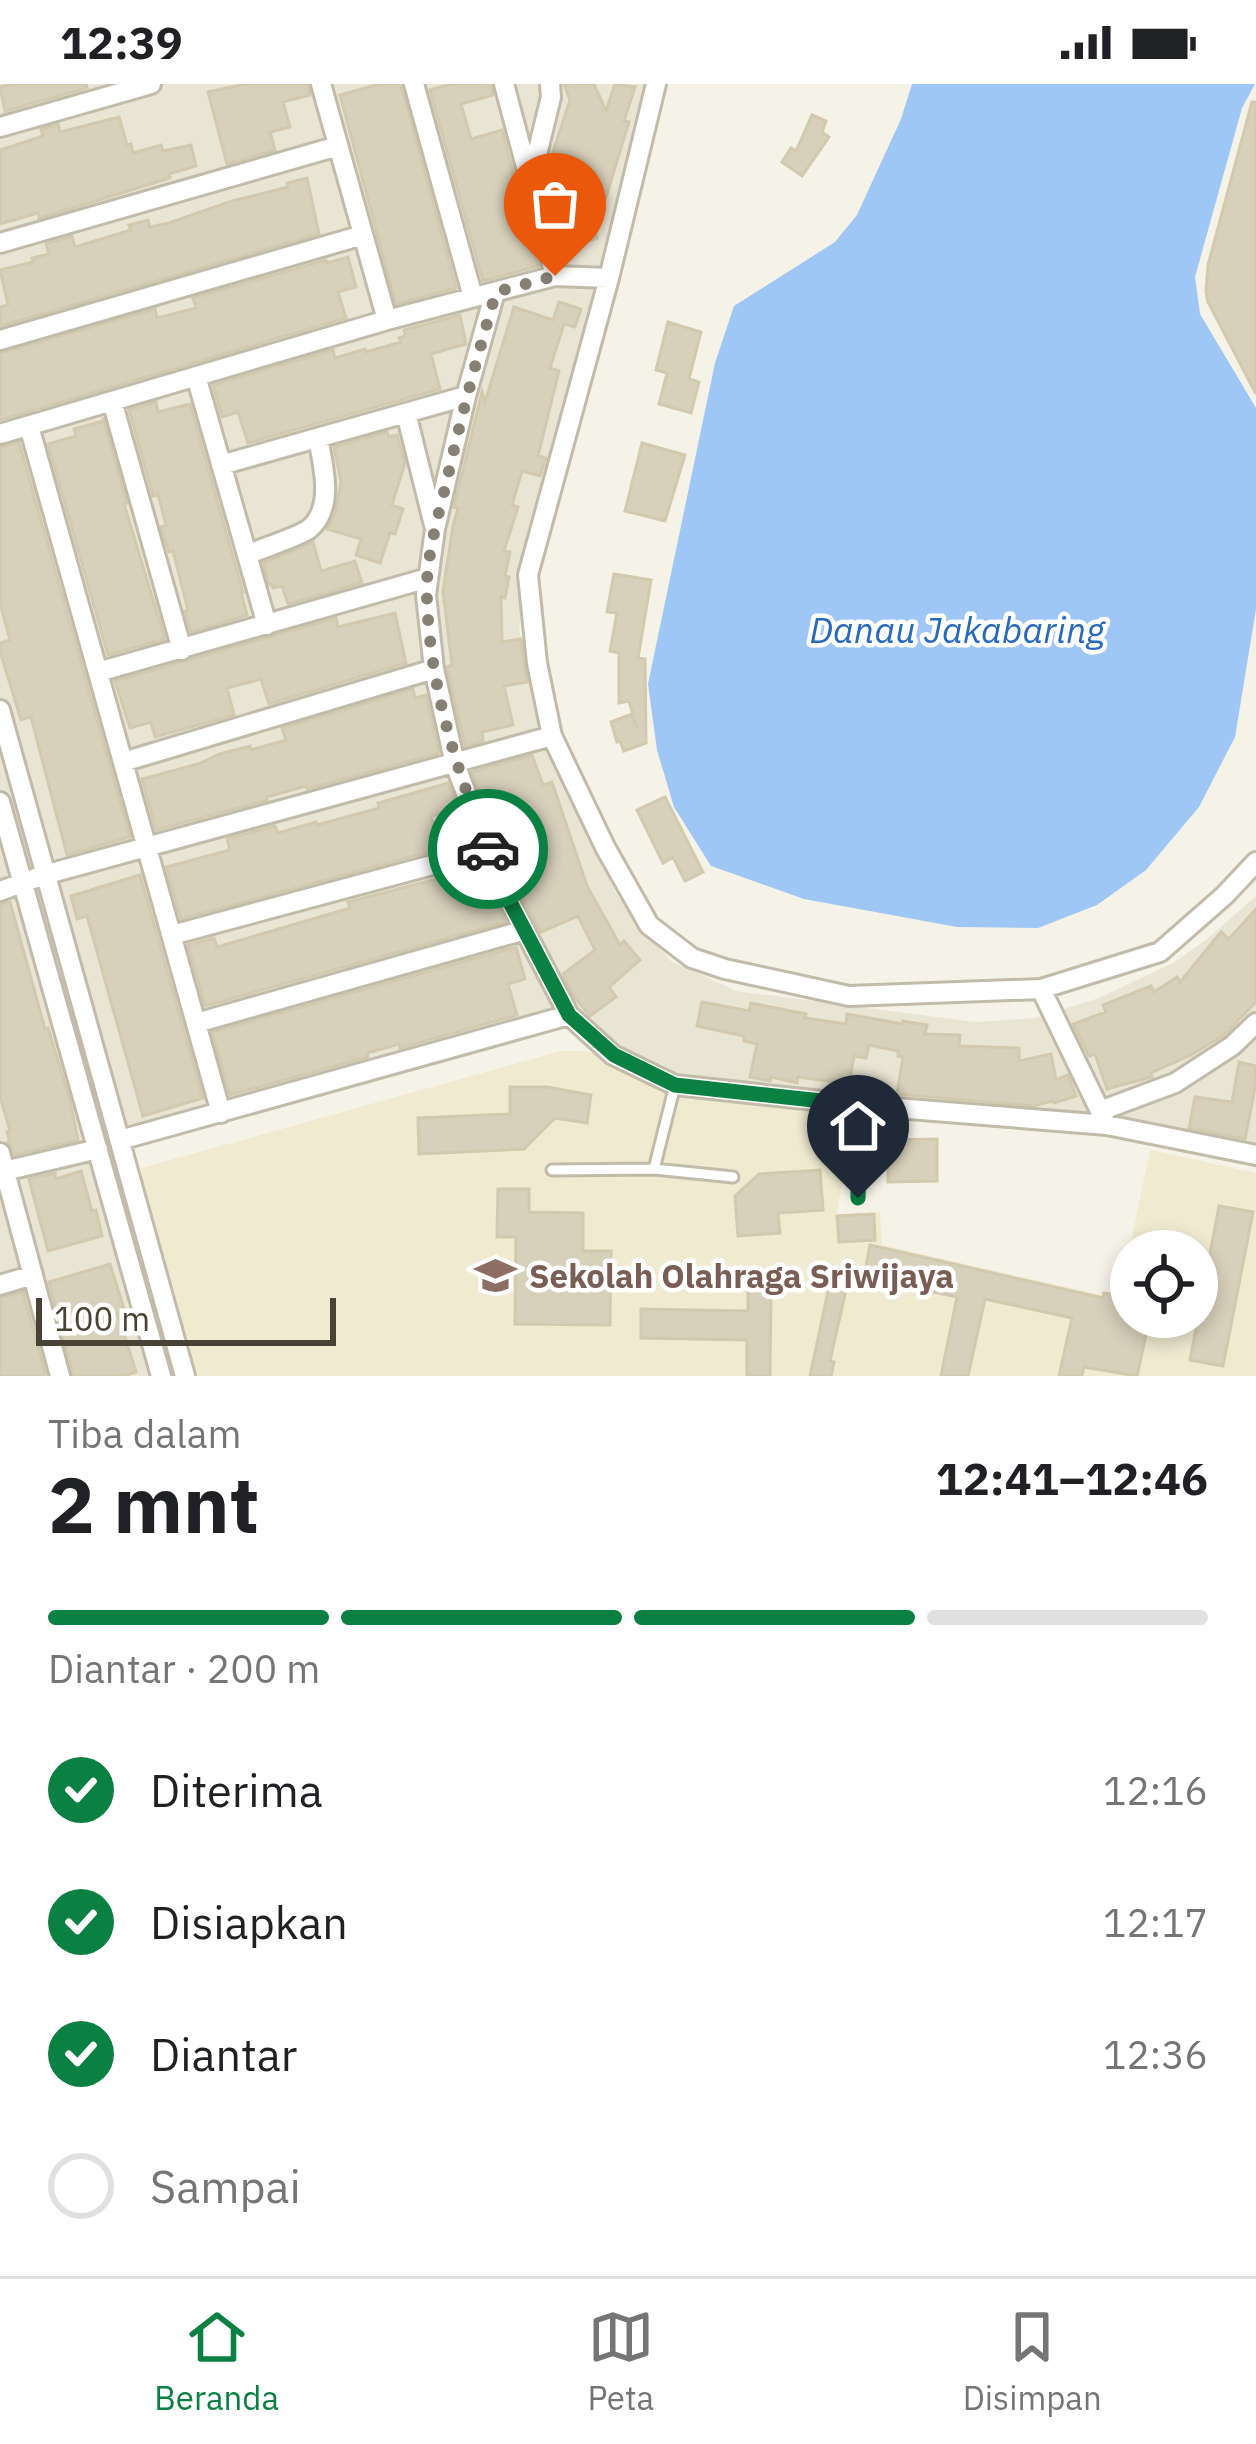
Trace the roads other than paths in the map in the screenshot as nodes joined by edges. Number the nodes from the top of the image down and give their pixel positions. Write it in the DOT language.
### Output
graph roads {
  1 [pos="151,84"];
  2 [pos="321,84"];
  3 [pos="414,84"];
  4 [pos="504,84"];
  5 [pos="550,84"];
  6 [pos="656,84"];
  7 [pos="0,127"];
  8 [pos="338,146"];
  9 [pos="530,184"];
  10 [pos="363,235"];
  11 [pos="0,243"];
  12 [pos="555,276"];
  13 [pos="609,278"];
  14 [pos="496,292"];
  15 [pos="473,297"];
  16 [pos="386,320"];
  17 [pos="0,340"];
  18 [pos="196,376"];
  19 [pos="466,396"];
  20 [pos="112,401"];
  21 [pos="406,413"];
  22 [pos="29,426"];
  23 [pos="0,434"];
  24 [pos="317,438"];
  25 [pos="221,464"];
  26 [pos="435,529"];
  27 [pos="247,555"];
  28 [pos="428,578"];
  29 [pos="267,625"];
  30 [pos="182,650"];
  31 [pos="434,670"];
  32 [pos="98,672"];
  33 [pos="0,710"];
  34 [pos="552,736"];
  35 [pos="123,762"];
  36 [pos="455,764"];
  37 [pos="0,802"];
  38 [pos="148,849"];
  39 [pos="488,850"];
  40 [pos="1256,862"];
  41 [pos="44,875"];
  42 [pos="22,885"];
  43 [pos="0,891"];
  44 [pos="525,930"];
  45 [pos="172,935"];
  46 [pos="1040,988"];
  47 [pos="569,1015"];
  48 [pos="196,1023"];
  49 [pos="1256,1023"];
  50 [pos="1232,1046"];
  51 [pos="1256,1051"];
  52 [pos="675,1085"];
  53 [pos="859,1105"];
  54 [pos="221,1113"];
  55 [pos="1103,1118"];
  56 [pos="120,1139"];
  57 [pos="98,1149"];
  58 [pos="1256,1155"];
  59 [pos="2,1165"];
  60 [pos="654,1168"];
  61 [pos="553,1170"];
  62 [pos="733,1177"];
  63 [pos="858,1198"];
  64 [pos="33,1275"];
  65 [pos="0,1285"];
  66 [pos="60,1376"];
  67 [pos="161,1376"];
  68 [pos="185,1376"];
  1 -- 7 [label="street"];
  2 -- 8 [label="street"];
  3 -- 15 [label="street"];
  4 -- 9 [label="street"];
  5 -- 9 [label="street"];
  6 -- 13 [label="street"];
  8 -- 10 [label="street"];
  8 -- 11 [label="street"];
  9 -- 12 [label="street"];
  10 -- 16 [label="street"];
  10 -- 17 [label="street"];
  12 -- 13 [label="street"];
  12 -- 14 [label="street"];
  13 -- 34 [label="street"];
  14 -- 15 [label="street"];
  14 -- 19 [label="street"];
  15 -- 16 [label="street"];
  16 -- 18 [label="street"];
  18 -- 20 [label="street"];
  18 -- 25 [label="street"];
  19 -- 21 [label="street"];
  19 -- 26 [label="street"];
  20 -- 22 [label="street"];
  20 -- 30 [label="street"];
  21 -- 24 [label="street"];
  21 -- 26 [label="street"];
  22 -- 23 [label="street"];
  22 -- 32 [label="street"];
  24 -- 25 [label="street"];
  24 -- 27 [label="street"];
  25 -- 27 [label="street"];
  26 -- 28 [label="street"];
  27 -- 29 [label="street"];
  28 -- 29 [label="street"];
  28 -- 31 [label="street"];
  29 -- 30 [label="street"];
  30 -- 32 [label="street"];
  31 -- 35 [label="street"];
  31 -- 36 [label="street"];
  32 -- 35 [label="street"];
  33 -- 41 [label="street"];
  34 -- 36 [label="street"];
  34 -- 46 [label="street"];
  35 -- 38 [label="street"];
  36 -- 38 [label="street"];
  36 -- 39 [label="street"];
  37 -- 42 [label="street"];
  38 -- 41 [label="street"];
  38 -- 45 [label="street"];
  39 -- 44 [label="street"];
  39 -- 45 [label="street"];
  40 -- 46 [label="street"];
  41 -- 42 [label="street"];
  41 -- 56 [label="street"];
  42 -- 43 [label="street"];
  42 -- 57 [label="street"];
  44 -- 47 [label="street"];
  44 -- 48 [label="street"];
  45 -- 48 [label="street"];
  46 -- 55 [label="street"];
  47 -- 52 [label="street"];
  47 -- 54 [label="street"];
  48 -- 54 [label="street"];
  49 -- 50 [label="street"];
  50 -- 51 [label="street"];
  50 -- 55 [label="street"];
  52 -- 53 [label="street"];
  52 -- 60 [label="lane"];
  53 -- 55 [label="street"];
  53 -- 63 [label="lane"];
  54 -- 56 [label="street"];
  55 -- 58 [label="street"];
  56 -- 68 [label="street"];
  57 -- 59 [label="street"];
  57 -- 67 [label="street"];
  59 -- 64 [label="street"];
  60 -- 61 [label="lane"];
  60 -- 62 [label="lane"];
  64 -- 65 [label="street"];
  64 -- 66 [label="street"];
}
